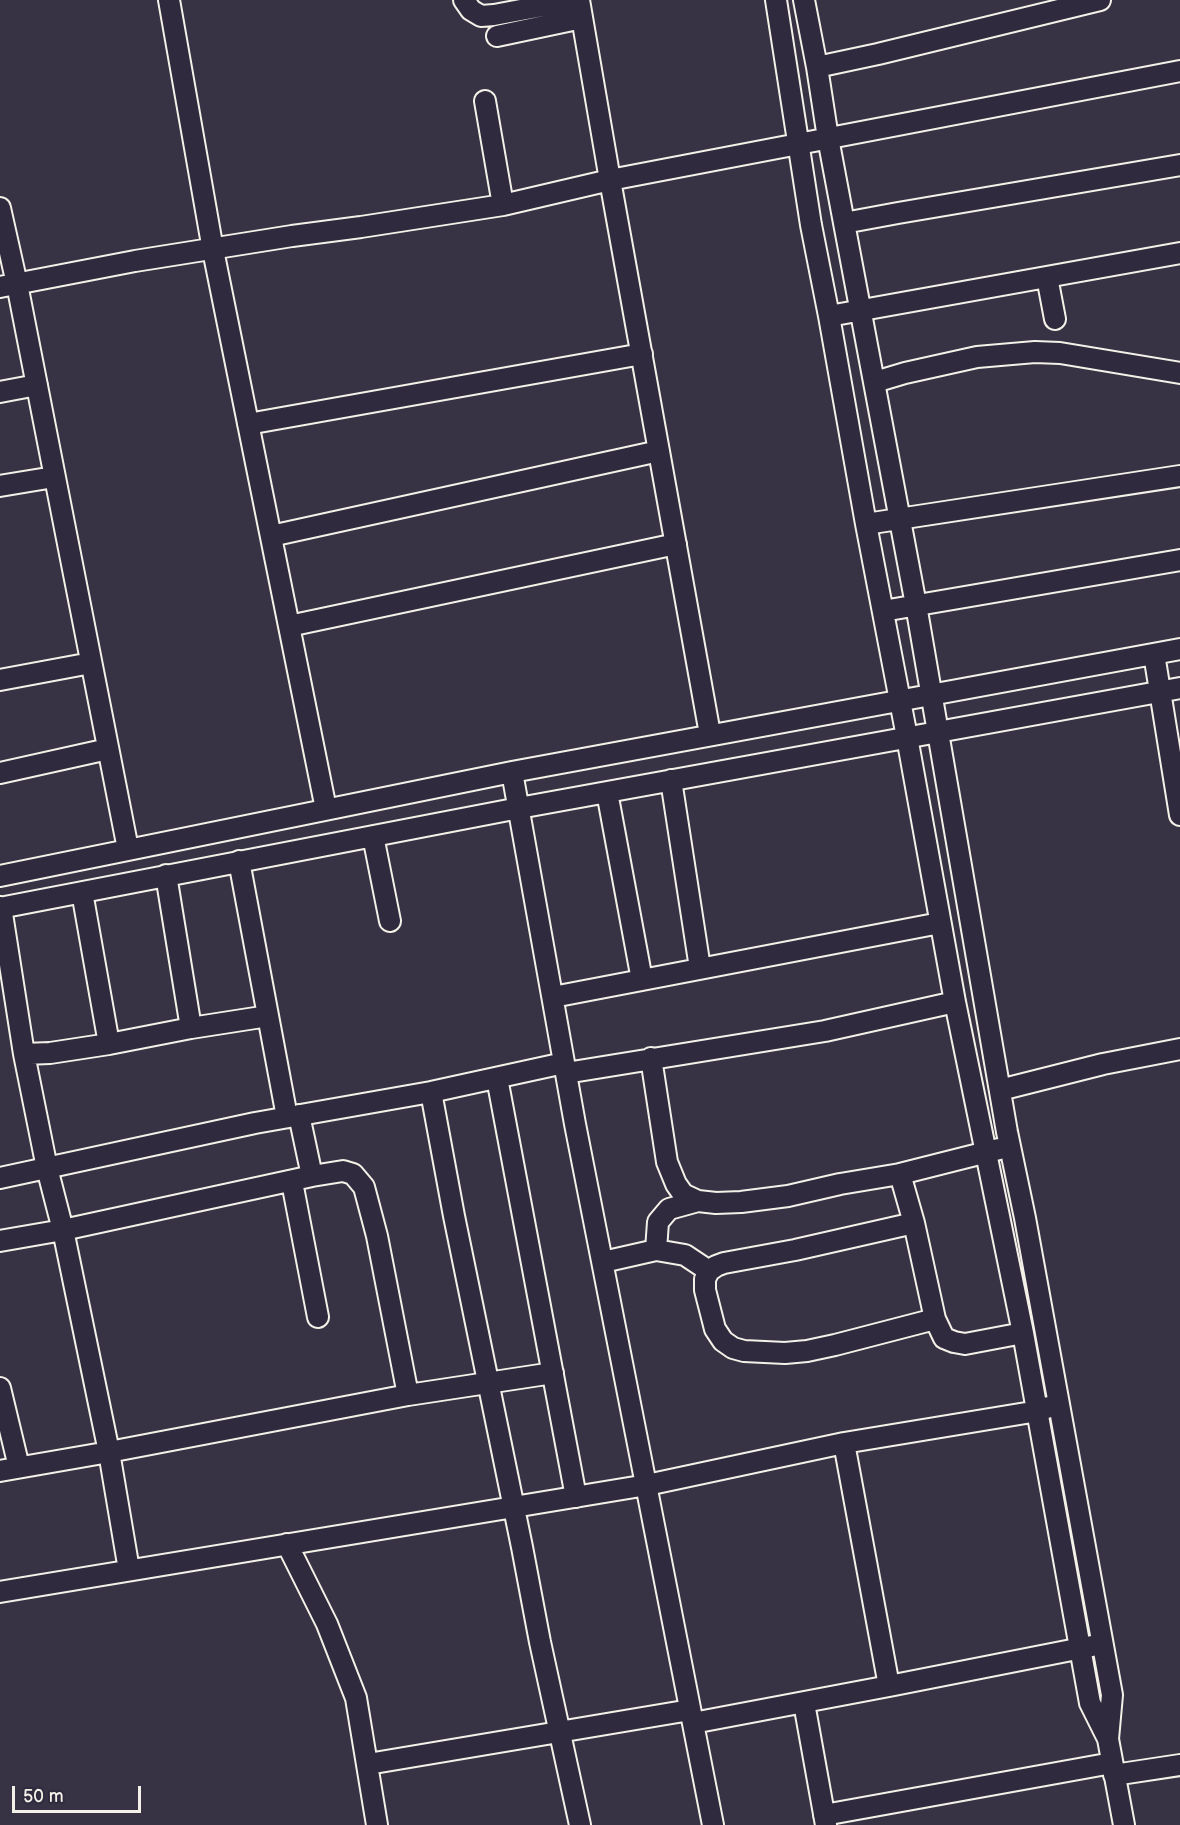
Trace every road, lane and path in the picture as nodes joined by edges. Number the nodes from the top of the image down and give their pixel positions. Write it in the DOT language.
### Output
graph roads {
  1 [pos="170,0"];
  2 [pos="464,0"];
  3 [pos="776,0"];
  4 [pos="804,0"];
  5 [pos="1100,0"];
  6 [pos="579,6"];
  7 [pos="497,36"];
  8 [pos="818,67"];
  9 [pos="1180,71"];
  10 [pos="485,102"];
  11 [pos="828,138"];
  12 [pos="798,144"];
  13 [pos="1180,165"];
  14 [pos="610,180"];
  15 [pos="503,205"];
  16 [pos="0,208"];
  17 [pos="844,223"];
  18 [pos="213,250"];
  19 [pos="1180,253"];
  20 [pos="1047,277"];
  21 [pos="9,286"];
  22 [pos="861,310"];
  23 [pos="829,316"];
  24 [pos="1055,319"];
  25 [pos="642,354"];
  26 [pos="1180,373"];
  27 [pos="875,382"];
  28 [pos="37,385"];
  29 [pos="0,392"];
  30 [pos="248,424"];
  31 [pos="659,451"];
  32 [pos="1180,476"];
  33 [pos="54,477"];
  34 [pos="0,486"];
  35 [pos="900,518"];
  36 [pos="866,524"];
  37 [pos="271,536"];
  38 [pos="676,544"];
  39 [pos="1180,560"];
  40 [pos="916,605"];
  41 [pos="883,610"];
  42 [pos="289,626"];
  43 [pos="1180,649"];
  44 [pos="1154,654"];
  45 [pos="91,663"];
  46 [pos="0,680"];
  47 [pos="1180,688"];
  48 [pos="1160,691"];
  49 [pos="932,696"];
  50 [pos="901,702"];
  51 [pos="937,731"];
  52 [pos="710,734"];
  53 [pos="908,737"];
  54 [pos="108,749"];
  55 [pos="0,772"];
  56 [pos="512,772"];
  57 [pos="670,780"];
  58 [pos="607,792"];
  59 [pos="519,808"];
  60 [pos="326,809"];
  61 [pos="1180,815"];
  62 [pos="373,836"];
  63 [pos="128,849"];
  64 [pos="238,861"];
  65 [pos="166,875"];
  66 [pos="0,876"];
  67 [pos="82,892"];
  68 [pos="1,908"];
  69 [pos="390,921"];
  70 [pos="940,923"];
  71 [pos="700,968"];
  72 [pos="642,980"];
  73 [pos="553,997"];
  74 [pos="955,1002"];
  75 [pos="268,1016"];
  76 [pos="192,1028"];
  77 [pos="109,1044"];
  78 [pos="1180,1049"];
  79 [pos="24,1054"];
  80 [pos="651,1058"];
  81 [pos="565,1068"];
  82 [pos="496,1078"];
  83 [pos="1000,1090"];
  84 [pos="432,1092"];
  85 [pos="293,1116"];
  86 [pos="1010,1146"];
  87 [pos="987,1152"];
  88 [pos="47,1168"];
  89 [pos="900,1174"];
  90 [pos="312,1176"];
  91 [pos="0,1178"];
  92 [pos="292,1182"];
  93 [pos="698,1201"];
  94 [pos="914,1223"];
  95 [pos="63,1230"];
  96 [pos="0,1241"];
  97 [pos="656,1250"];
  98 [pos="603,1262"];
  99 [pos="709,1271"];
  100 [pos="318,1317"];
  101 [pos="935,1319"];
  102 [pos="1023,1333"];
  103 [pos="553,1373"];
  104 [pos="488,1383"];
  105 [pos="0,1388"];
  106 [pos="408,1395"];
  107 [pos="1059,1403"];
  108 [pos="1038,1411"];
  109 [pos="844,1443"];
  110 [pos="109,1452"];
  111 [pos="9,1469"];
  112 [pos="647,1485"];
  113 [pos="576,1497"];
  114 [pos="513,1506"];
  115 [pos="287,1544"];
  116 [pos="129,1570"];
  117 [pos="0,1592"];
  118 [pos="1102,1644"];
  119 [pos="1079,1649"];
  120 [pos="889,1686"];
  121 [pos="804,1703"];
  122 [pos="691,1717"];
  123 [pos="559,1733"];
  124 [pos="1108,1739"];
  125 [pos="368,1764"];
  126 [pos="1180,1765"];
  127 [pos="1113,1769"];
  128 [pos="825,1820"];
  129 [pos="377,1825"];
  130 [pos="580,1825"];
  131 [pos="713,1825"];
  132 [pos="1124,1825"];
  1 -- 18 [label="street"];
  2 -- 6 [label="street"];
  3 -- 12 [label="street"];
  4 -- 8 [label="street"];
  5 -- 8 [label="street"];
  6 -- 7 [label="street"];
  6 -- 14 [label="street"];
  8 -- 11 [label="street"];
  9 -- 11 [label="street"];
  10 -- 15 [label="street"];
  11 -- 12 [label="street"];
  11 -- 17 [label="street"];
  12 -- 14 [label="street"];
  12 -- 23 [label="street"];
  13 -- 17 [label="street"];
  14 -- 15 [label="street"];
  14 -- 25 [label="street"];
  15 -- 18 [label="street"];
  16 -- 21 [label="street"];
  17 -- 22 [label="street"];
  18 -- 21 [label="street"];
  18 -- 30 [label="street"];
  19 -- 20 [label="street"];
  20 -- 22 [label="street"];
  20 -- 24 [label="street"];
  21 -- 28 [label="street"];
  22 -- 23 [label="street"];
  22 -- 27 [label="street"];
  23 -- 36 [label="street"];
  25 -- 30 [label="street"];
  25 -- 31 [label="street"];
  26 -- 27 [label="street"];
  27 -- 35 [label="street"];
  28 -- 29 [label="street"];
  28 -- 33 [label="street"];
  30 -- 37 [label="street"];
  31 -- 37 [label="street"];
  31 -- 38 [label="street"];
  32 -- 35 [label="street"];
  33 -- 34 [label="street"];
  33 -- 45 [label="street"];
  35 -- 36 [label="street"];
  35 -- 40 [label="street"];
  36 -- 41 [label="street"];
  37 -- 42 [label="street"];
  38 -- 42 [label="street"];
  38 -- 52 [label="street"];
  39 -- 40 [label="street"];
  40 -- 41 [label="street"];
  40 -- 49 [label="street"];
  41 -- 50 [label="street"];
  42 -- 60 [label="street"];
  43 -- 44 [label="street"];
  44 -- 48 [label="street"];
  44 -- 49 [label="street"];
  45 -- 46 [label="street"];
  45 -- 54 [label="street"];
  47 -- 48 [label="street"];
  48 -- 51 [label="street"];
  48 -- 61 [label="street"];
  49 -- 50 [label="street"];
  49 -- 51 [label="street"];
  50 -- 52 [label="street"];
  50 -- 53 [label="street"];
  51 -- 53 [label="street"];
  51 -- 83 [label="street"];
  52 -- 56 [label="street"];
  53 -- 57 [label="street"];
  53 -- 70 [label="street"];
  54 -- 55 [label="street"];
  54 -- 63 [label="street"];
  56 -- 59 [label="street"];
  56 -- 60 [label="street"];
  57 -- 58 [label="street"];
  57 -- 71 [label="street"];
  58 -- 59 [label="street"];
  58 -- 72 [label="street"];
  59 -- 62 [label="street"];
  59 -- 73 [label="street"];
  60 -- 63 [label="street"];
  62 -- 64 [label="street"];
  62 -- 69 [label="street"];
  63 -- 66 [label="street"];
  64 -- 65 [label="street"];
  64 -- 75 [label="street"];
  65 -- 67 [label="street"];
  65 -- 76 [label="street"];
  67 -- 68 [label="street"];
  67 -- 77 [label="street"];
  68 -- 79 [label="street"];
  70 -- 71 [label="street"];
  70 -- 74 [label="street"];
  71 -- 72 [label="street"];
  72 -- 73 [label="street"];
  73 -- 81 [label="street"];
  74 -- 80 [label="street"];
  74 -- 87 [label="street"];
  75 -- 76 [label="street"];
  75 -- 85 [label="street"];
  76 -- 77 [label="street"];
  77 -- 79 [label="street"];
  78 -- 83 [label="street"];
  79 -- 88 [label="street"];
  80 -- 81 [label="street"];
  80 -- 93 [label="street"];
  81 -- 82 [label="street"];
  81 -- 98 [label="street"];
  82 -- 84 [label="street"];
  82 -- 103 [label="street"];
  83 -- 86 [label="street"];
  84 -- 85 [label="street"];
  84 -- 104 [label="street"];
  85 -- 88 [label="street"];
  85 -- 90 [label="street"];
  86 -- 87 [label="street"];
  86 -- 107 [label="street"];
  87 -- 89 [label="street"];
  87 -- 102 [label="street"];
  88 -- 91 [label="street"];
  88 -- 95 [label="street"];
  89 -- 93 [label="street"];
  89 -- 94 [label="street"];
  90 -- 92 [label="street"];
  90 -- 106 [label="street"];
  92 -- 95 [label="street"];
  92 -- 100 [label="street"];
  93 -- 97 [label="street"];
  94 -- 99 [label="street"];
  94 -- 101 [label="street"];
  95 -- 96 [label="street"];
  95 -- 110 [label="street"];
  97 -- 98 [label="street"];
  97 -- 99 [label="street"];
  98 -- 112 [label="street"];
  99 -- 101 [label="street"];
  101 -- 102 [label="street"];
  102 -- 108 [label="street"];
  103 -- 104 [label="street"];
  103 -- 113 [label="street"];
  104 -- 106 [label="street"];
  104 -- 114 [label="street"];
  105 -- 111 [label="street"];
  106 -- 110 [label="street"];
  107 -- 108 [label="street"];
  107 -- 118 [label="street"];
  108 -- 109 [label="street"];
  108 -- 119 [label="street"];
  109 -- 112 [label="street"];
  109 -- 120 [label="street"];
  110 -- 111 [label="street"];
  110 -- 116 [label="street"];
  112 -- 113 [label="street"];
  112 -- 122 [label="street"];
  113 -- 114 [label="street"];
  114 -- 115 [label="street"];
  114 -- 123 [label="street"];
  115 -- 116 [label="street"];
  115 -- 125 [label="street"];
  116 -- 117 [label="street"];
  118 -- 119 [label="street"];
  118 -- 124 [label="street"];
  119 -- 120 [label="street"];
  119 -- 124 [label="street"];
  120 -- 121 [label="street"];
  121 -- 122 [label="street"];
  121 -- 128 [label="street"];
  122 -- 123 [label="street"];
  122 -- 131 [label="street"];
  123 -- 125 [label="street"];
  123 -- 130 [label="street"];
  124 -- 127 [label="street"];
  125 -- 129 [label="street"];
  126 -- 127 [label="street"];
  127 -- 128 [label="street"];
  127 -- 132 [label="street"];
}
